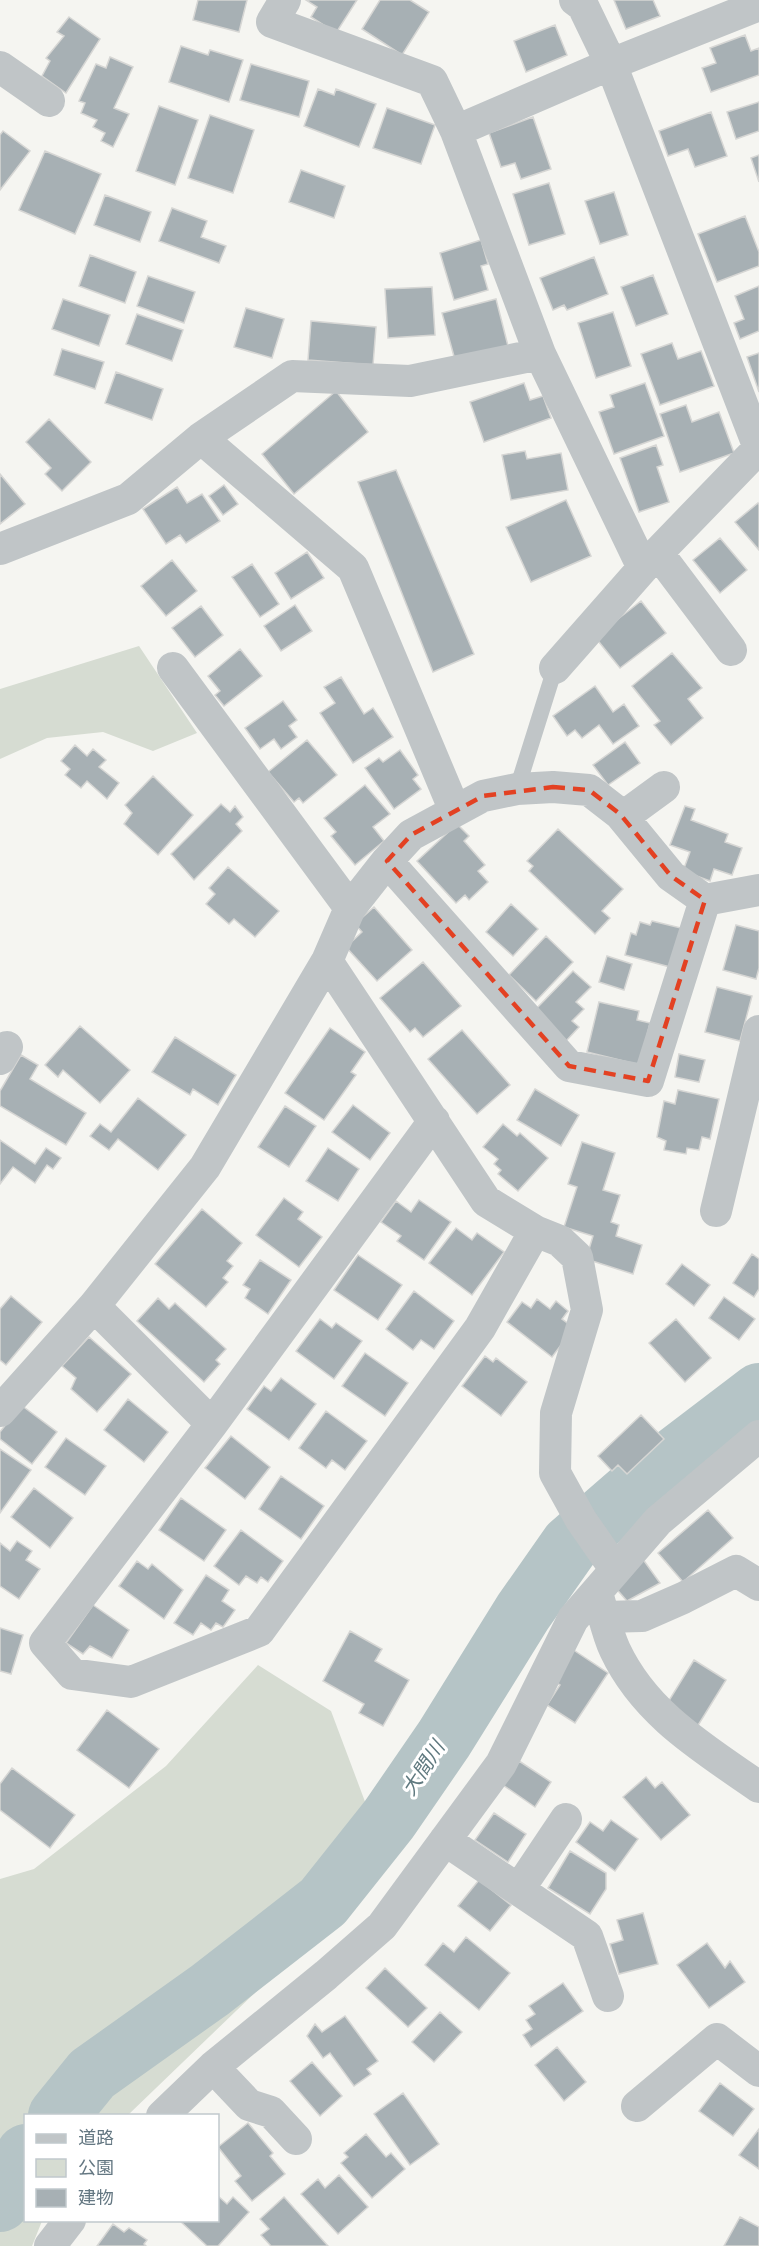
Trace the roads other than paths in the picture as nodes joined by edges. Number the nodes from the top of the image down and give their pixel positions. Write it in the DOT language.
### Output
graph roads {
  1 [pos="285,0"];
  2 [pos="575,0"];
  3 [pos="759,4"];
  4 [pos="611,64"];
  5 [pos="0,67"];
  6 [pos="49,101"];
  7 [pos="456,131"];
  8 [pos="540,354"];
  9 [pos="201,438"];
  10 [pos="0,549"];
  11 [pos="650,561"];
  12 [pos="731,650"];
  13 [pos="173,668"];
  14 [pos="555,668"];
  15 [pos="664,787"];
  16 [pos="517,789"];
  17 [pos="455,810"];
  18 [pos="623,818"];
  19 [pos="387,861"];
  20 [pos="759,890"];
  21 [pos="705,900"];
  22 [pos="350,908"];
  23 [pos="327,961"];
  24 [pos="759,1031"];
  25 [pos="434,1120"];
  26 [pos="716,1211"];
  27 [pos="535,1231"];
  28 [pos="94,1306"];
  29 [pos="0,1411"];
  30 [pos="212,1424"];
  31 [pos="759,1436"];
  32 [pos="759,1585"];
  33 [pos="605,1593"];
  34 [pos="759,1787"];
  35 [pos="566,1819"];
  36 [pos="445,1840"];
  37 [pos="519,1889"];
  38 [pos="608,1996"];
  39 [pos="213,2067"];
  40 [pos="759,2071"];
  41 [pos="638,2106"];
  42 [pos="163,2114"];
  43 [pos="296,2139"];
  44 [pos="69,2222"];
  45 [pos="51,2246"];
  1 -- 7 [label="street"];
  2 -- 4 [label="street"];
  3 -- 4 [label="street"];
  4 -- 7 [label="street"];
  4 -- 11 [label="street"];
  5 -- 6 [label="street"];
  7 -- 8 [label="street"];
  8 -- 9 [label="street"];
  8 -- 11 [label="street"];
  9 -- 10 [label="street"];
  9 -- 17 [label="street"];
  11 -- 12 [label="street"];
  11 -- 14 [label="street"];
  13 -- 22 [label="street"];
  14 -- 16 [label="lane"];
  15 -- 18 [label="street"];
  16 -- 17 [label="street"];
  16 -- 18 [label="street"];
  17 -- 19 [label="street"];
  18 -- 21 [label="street"];
  19 -- 21 [label="street"];
  19 -- 22 [label="street"];
  20 -- 21 [label="street"];
  22 -- 23 [label="street"];
  23 -- 25 [label="street"];
  23 -- 28 [label="street"];
  24 -- 26 [label="street"];
  25 -- 27 [label="street"];
  25 -- 30 [label="street"];
  27 -- 30 [label="street"];
  27 -- 33 [label="street"];
  28 -- 29 [label="street"];
  28 -- 30 [label="street"];
  31 -- 33 [label="street"];
  32 -- 33 [label="street"];
  33 -- 34 [label="street"];
  33 -- 36 [label="street"];
  35 -- 37 [label="street"];
  36 -- 37 [label="street"];
  36 -- 39 [label="street"];
  37 -- 38 [label="street"];
  39 -- 42 [label="street"];
  39 -- 43 [label="street"];
  40 -- 41 [label="street"];
  44 -- 45 [label="street"];
}
